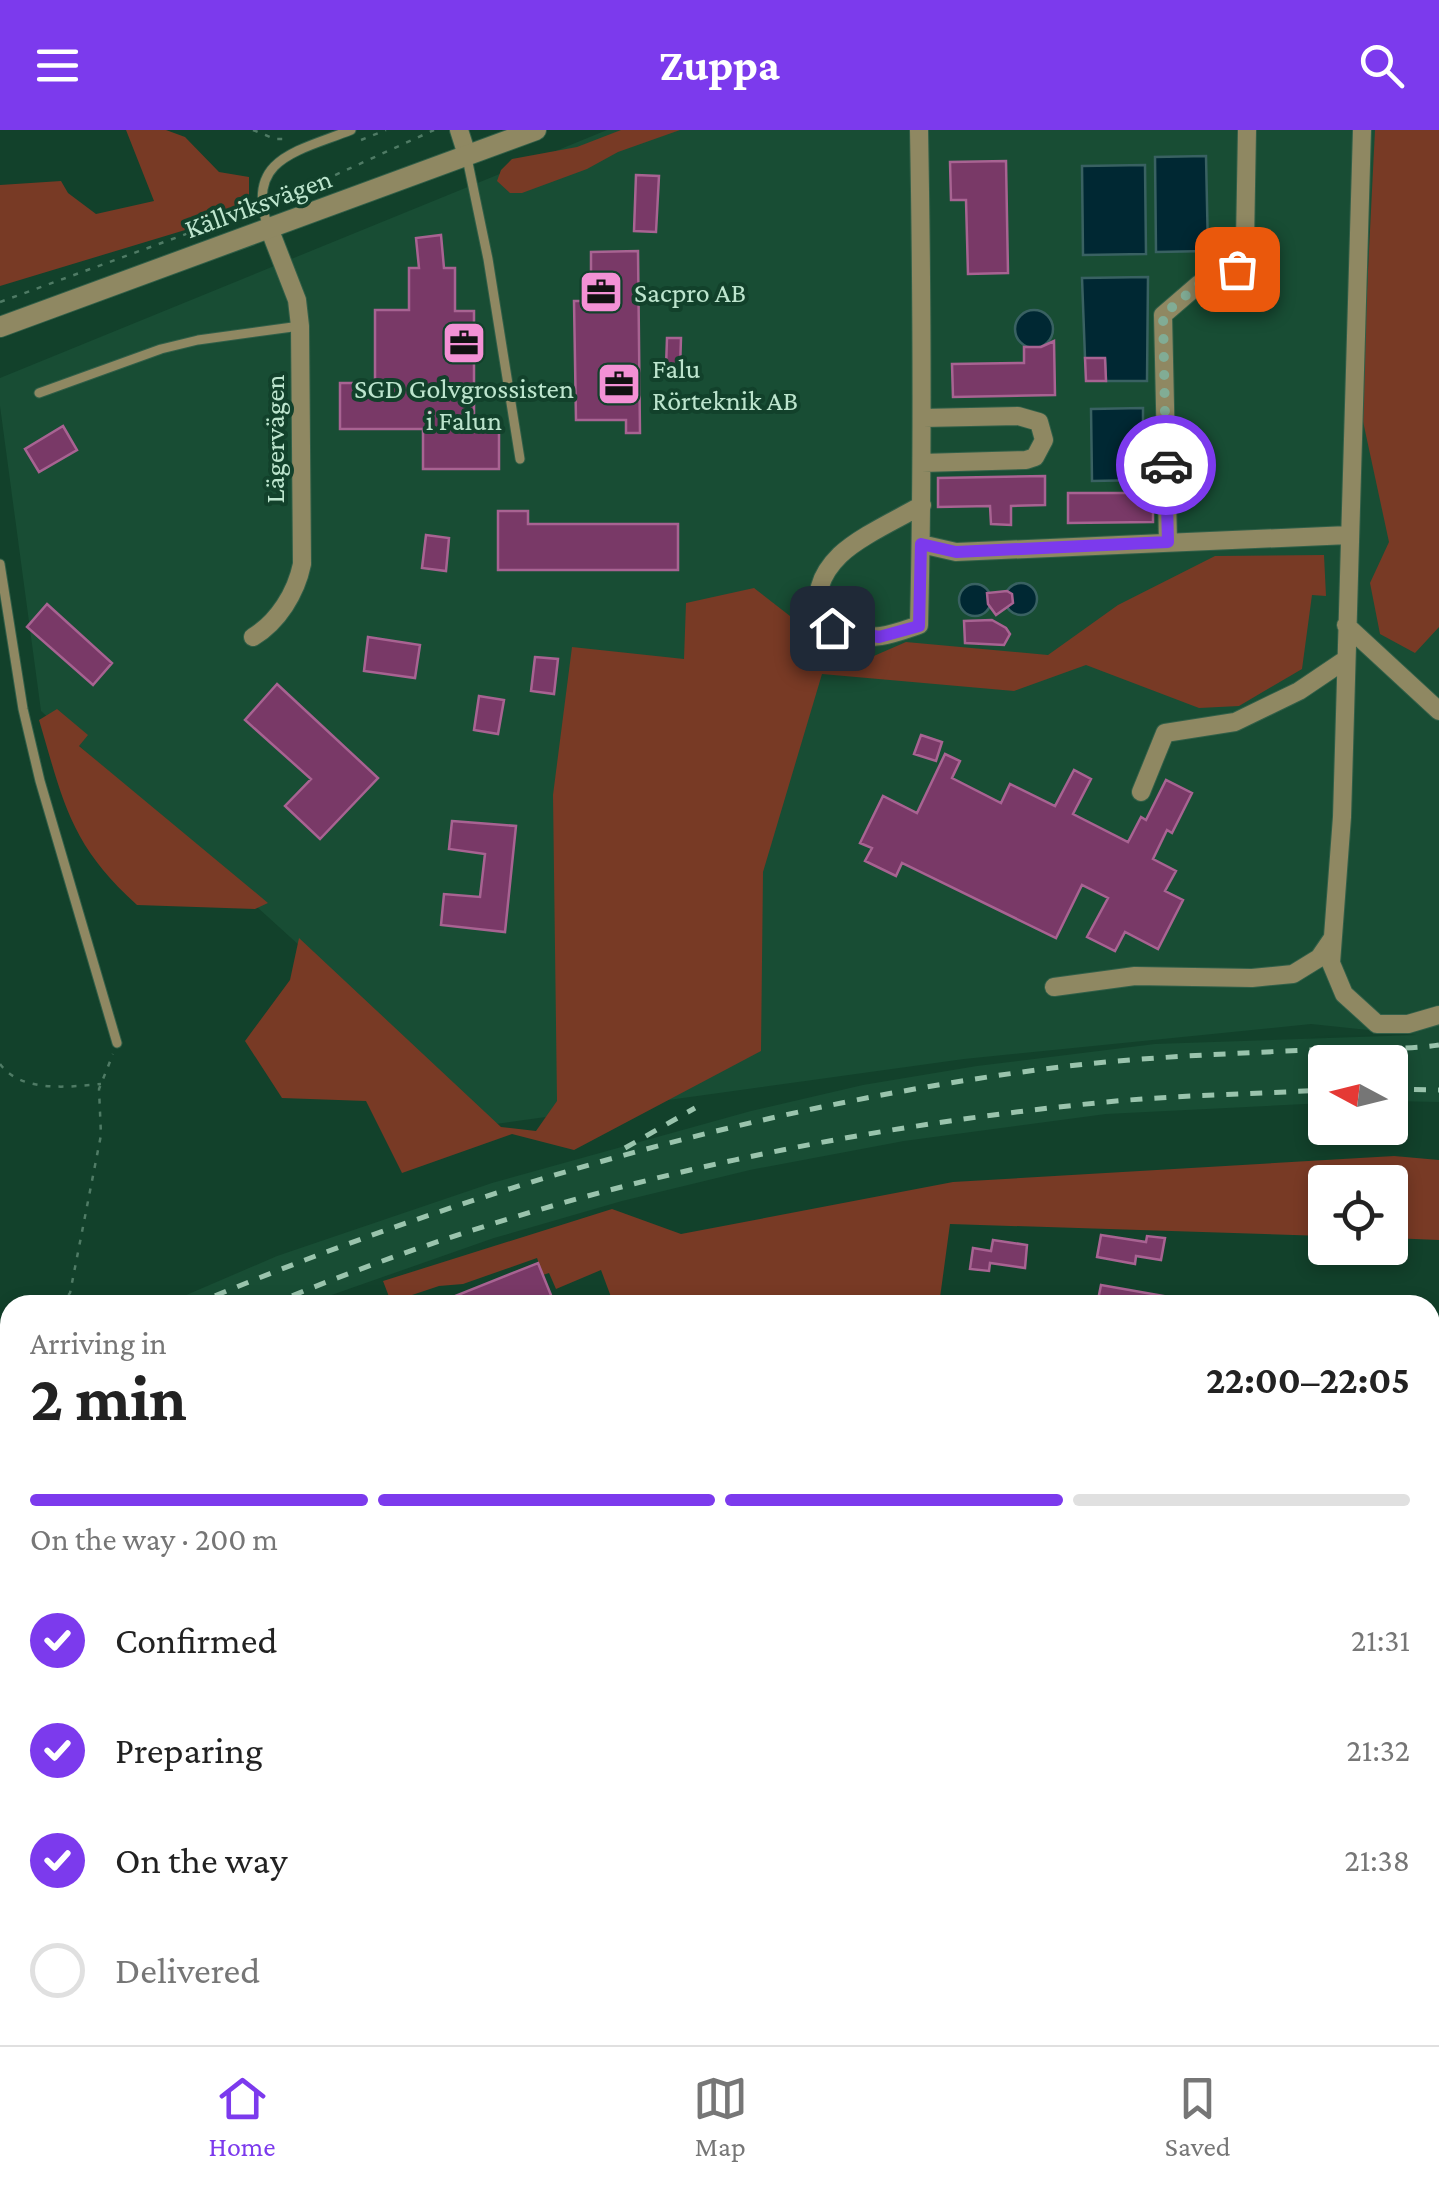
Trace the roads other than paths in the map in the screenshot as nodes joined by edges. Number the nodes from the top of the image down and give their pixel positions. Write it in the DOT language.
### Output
graph roads {
  1 [pos="351,130"];
  2 [pos="459,130"];
  3 [pos="536,130"];
  4 [pos="919,130"];
  5 [pos="1246,130"];
  6 [pos="1362,130"];
  7 [pos="466,155"];
  8 [pos="268,228"];
  9 [pos="300,326"];
  10 [pos="0,328"];
  11 [pos="39,394"];
  12 [pos="923,418"];
  13 [pos="520,459"];
  14 [pos="922,463"];
  15 [pos="922,505"];
  16 [pos="1349,535"];
  17 [pos="1168,542"];
  18 [pos="921,544"];
  19 [pos="0,564"];
  20 [pos="1346,625"];
  21 [pos="253,637"];
  22 [pos="1345,660"];
  23 [pos="1439,711"];
  24 [pos="1140,792"];
  25 [pos="1332,938"];
  26 [pos="1054,987"];
  27 [pos="1439,1015"];
  28 [pos="118,1043"];
  1 -- 8 [label="lane"];
  2 -- 7 [label="street"];
  3 -- 7 [label="street, Källviksvägen"];
  4 -- 12 [label="street"];
  5 -- 17 [label="street"];
  6 -- 16 [label="street"];
  7 -- 8 [label="street, Källviksvägen"];
  7 -- 13 [label="lane"];
  8 -- 9 [label="street, Lägervägen"];
  8 -- 10 [label="street, Källviksvägen"];
  9 -- 11 [label="lane"];
  9 -- 21 [label="street, Lägervägen"];
  12 -- 14 [label="street"];
  12 -- 14 [label="street"];
  14 -- 15 [label="street"];
  15 -- 18 [label="street"];
  15 -- 18 [label="street"];
  16 -- 17 [label="street"];
  16 -- 20 [label="street"];
  17 -- 18 [label="street"];
  19 -- 28 [label="lane"];
  20 -- 22 [label="street"];
  20 -- 23 [label="street"];
  22 -- 24 [label="street"];
  22 -- 25 [label="street"];
  25 -- 26 [label="street"];
  25 -- 27 [label="street"];
}
